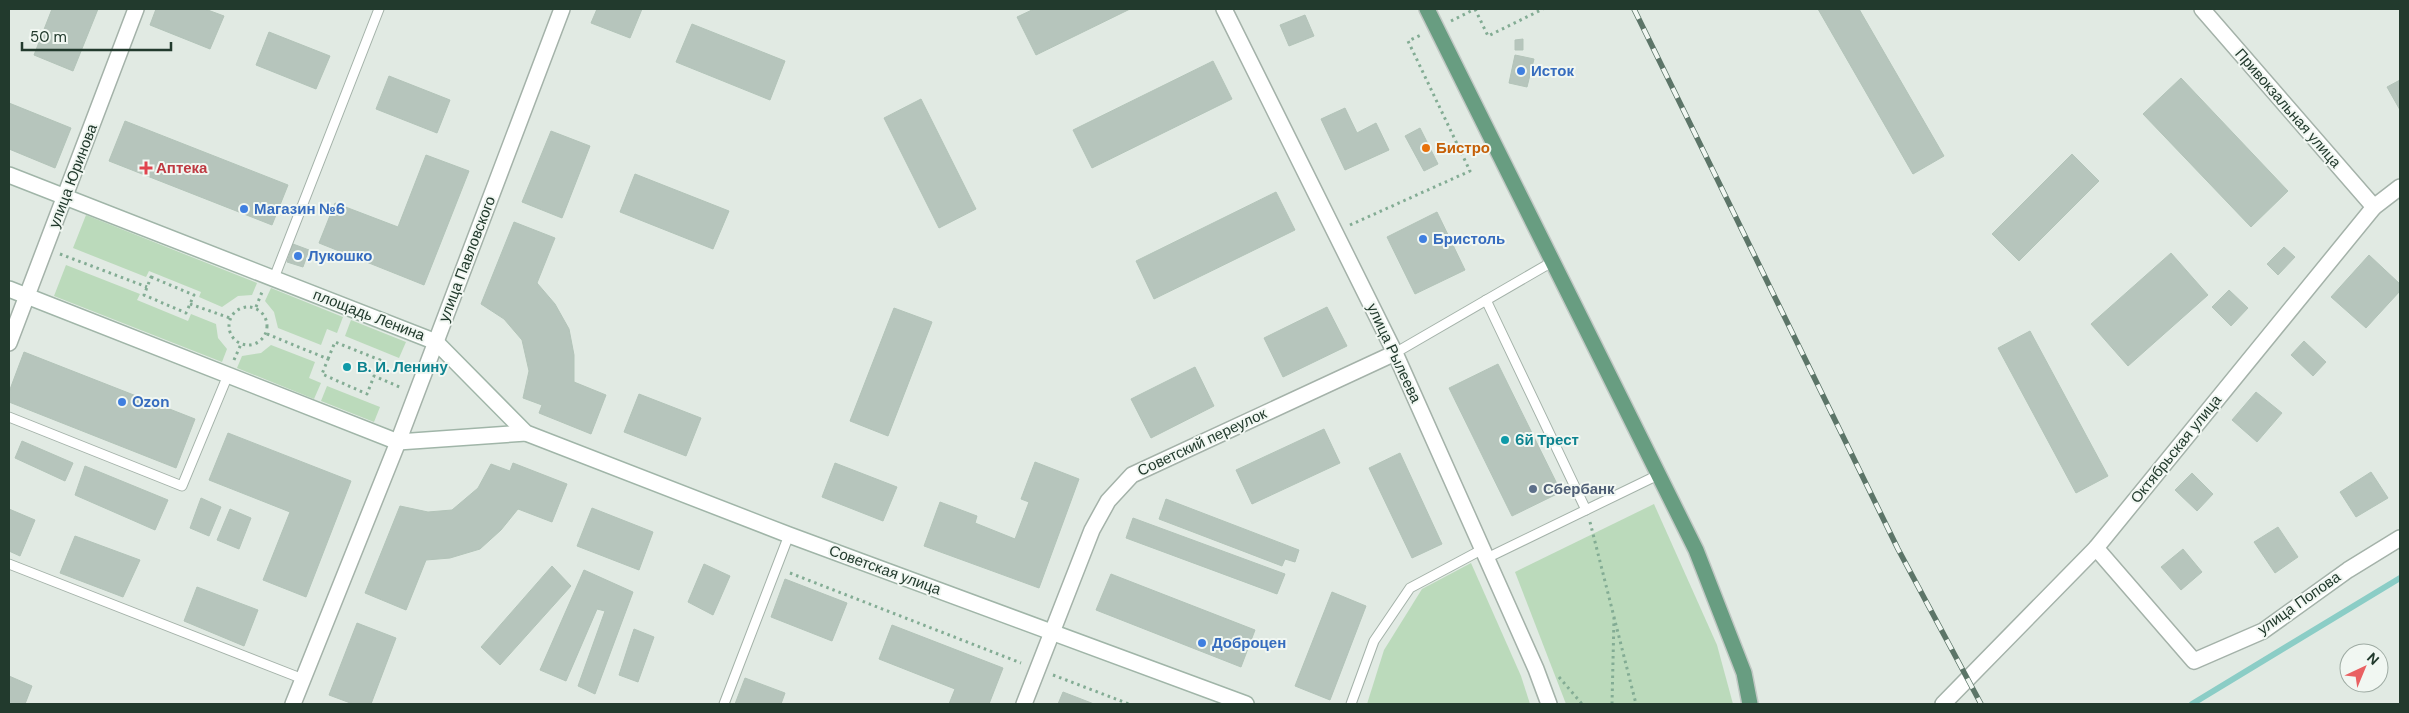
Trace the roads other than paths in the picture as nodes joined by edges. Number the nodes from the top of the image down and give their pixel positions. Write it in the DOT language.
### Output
graph roads {
  1 [pos="136,9"];
  2 [pos="379,9"];
  3 [pos="562,9"];
  4 [pos="1224,9"];
  5 [pos="1427,9"];
  6 [pos="2202,9"];
  7 [pos="9,175"];
  8 [pos="2400,187"];
  9 [pos="66,197"];
  10 [pos="2374,207"];
  11 [pos="1552,262"];
  12 [pos="274,278"];
  13 [pos="9,289"];
  14 [pos="27,296"];
  15 [pos="1486,300"];
  16 [pos="436,342"];
  17 [pos="9,343"];
  18 [pos="1395,353"];
  19 [pos="228,375"];
  20 [pos="9,417"];
  21 [pos="526,433"];
  22 [pos="398,442"];
  23 [pos="1658,474"];
  24 [pos="1586,510"];
  25 [pos="789,535"];
  26 [pos="2400,538"];
  27 [pos="2096,548"];
  28 [pos="1485,554"];
  29 [pos="9,564"];
  30 [pos="1051,632"];
  31 [pos="303,679"];
  32 [pos="293,704"];
  33 [pos="724,704"];
  34 [pos="1024,704"];
  35 [pos="1246,704"];
  36 [pos="1351,704"];
  37 [pos="1549,704"];
  38 [pos="1750,704"];
  39 [pos="1943,704"];
  1 -- 9 [label="street, улица Юринова"];
  2 -- 12 [label="lane"];
  3 -- 16 [label="street, улица Павловского"];
  4 -- 18 [label="street, улица Рылеева"];
  5 -- 11 [label="main road"];
  6 -- 10 [label="street, Привокзальная улица"];
  7 -- 9 [label="street, площадь Ленина"];
  8 -- 10 [label="street, Октябрьская улица"];
  9 -- 12 [label="street, площадь Ленина"];
  9 -- 14 [label="street, улица Юринова"];
  10 -- 27 [label="street, Октябрьская улица"];
  11 -- 15 [label="lane"];
  11 -- 23 [label="main road"];
  12 -- 16 [label="street, площадь Ленина"];
  13 -- 14 [label="street"];
  14 -- 17 [label="street, улица Юринова"];
  14 -- 19 [label="street"];
  15 -- 18 [label="lane"];
  15 -- 24 [label="lane"];
  16 -- 21 [label="street, площадь Ленина"];
  16 -- 22 [label="street, улица Павловского"];
  18 -- 28 [label="street, улица Рылеева"];
  18 -- 30 [label="street, Советский переулок"];
  19 -- 20 [label="lane"];
  19 -- 22 [label="street"];
  21 -- 22 [label="street"];
  21 -- 25 [label="street, Советская улица"];
  22 -- 31 [label="street, улица Павловского"];
  23 -- 24 [label="lane"];
  23 -- 38 [label="main road"];
  24 -- 28 [label="lane"];
  25 -- 30 [label="street, Советская улица"];
  25 -- 33 [label="lane"];
  26 -- 27 [label="street, улица Попова"];
  27 -- 39 [label="street, Октябрьская улица"];
  28 -- 36 [label="lane"];
  28 -- 37 [label="street, улица Рылеева"];
  29 -- 31 [label="lane"];
  30 -- 34 [label="street, Советский переулок"];
  30 -- 35 [label="street, Советская улица"];
  31 -- 32 [label="street, улица Павловского"];
}
